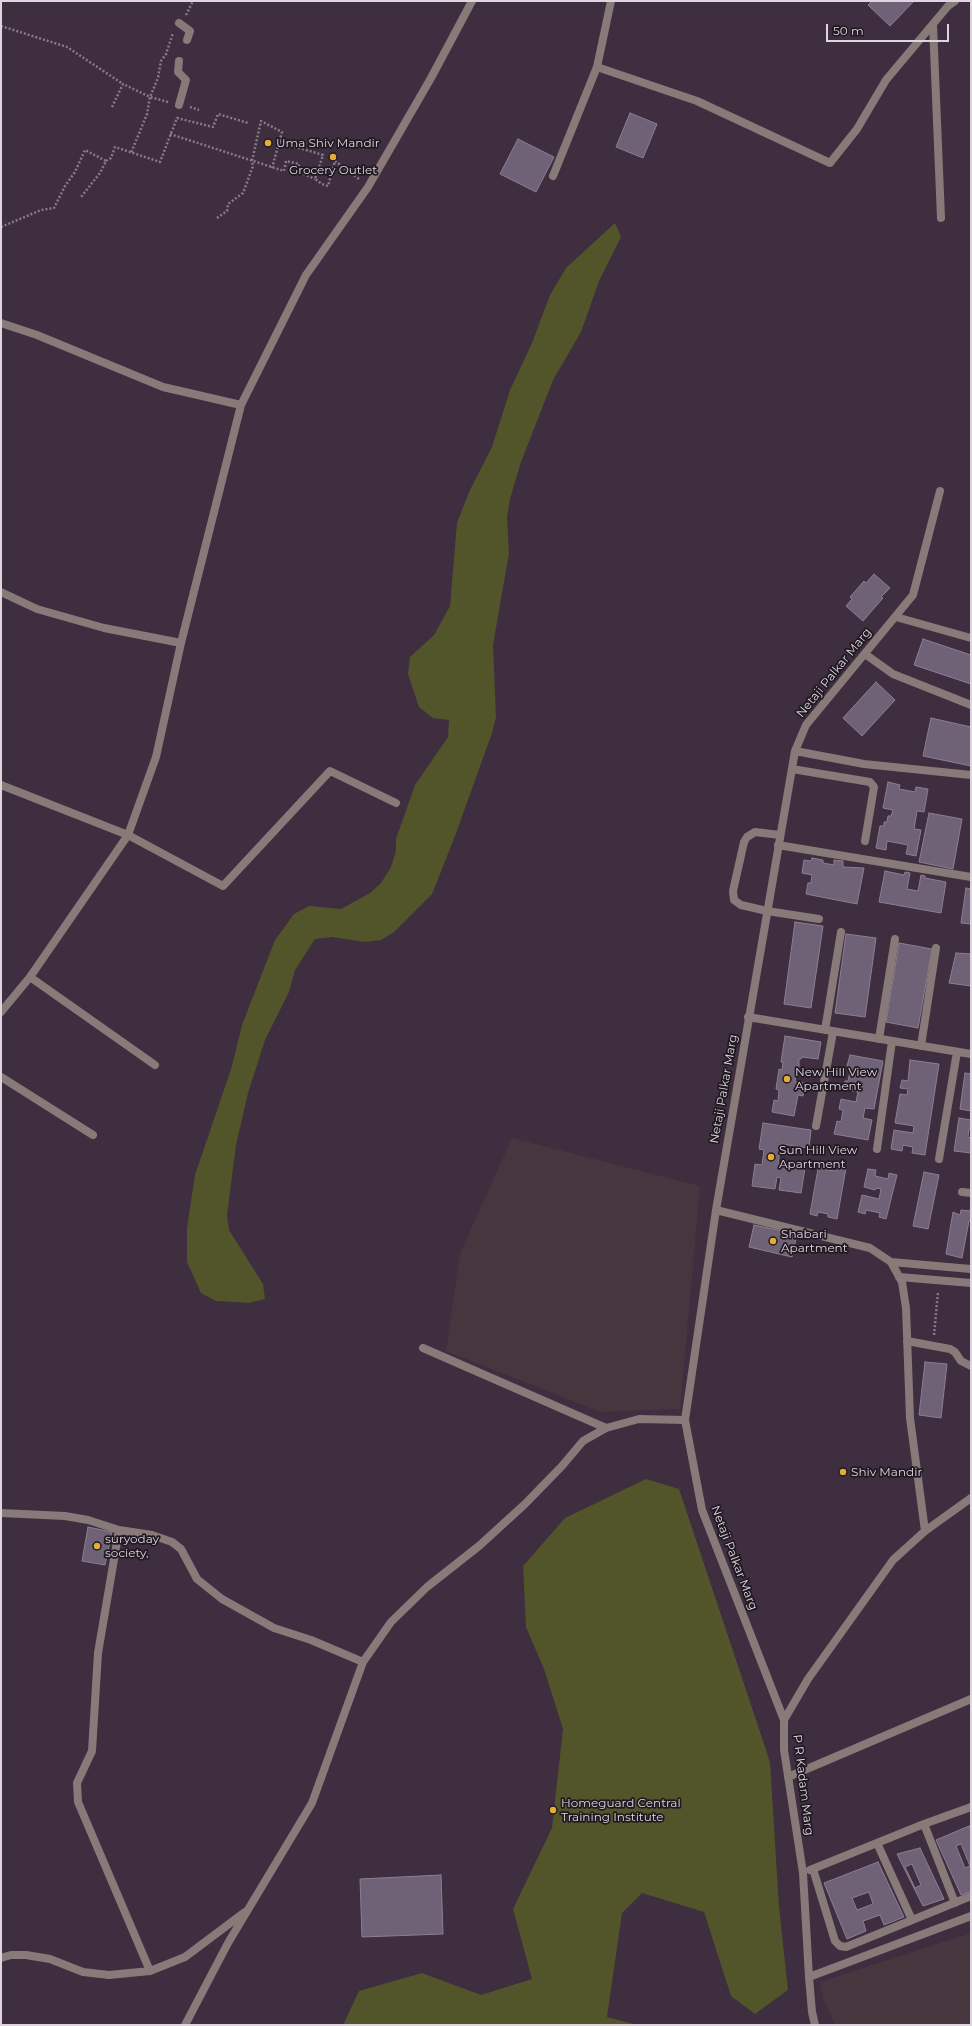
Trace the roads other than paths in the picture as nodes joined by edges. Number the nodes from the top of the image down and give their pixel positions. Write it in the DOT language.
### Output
graph roads {
  1 [pos="472,1"];
  2 [pos="611,1"];
  3 [pos="955,1"];
  4 [pos="179,24"];
  5 [pos="933,25"];
  6 [pos="187,40"];
  7 [pos="179,61"];
  8 [pos="597,67"];
  9 [pos="179,105"];
  10 [pos="553,176"];
  11 [pos="941,218"];
  12 [pos="1,323"];
  13 [pos="241,405"];
  14 [pos="940,491"];
  15 [pos="1,592"];
  16 [pos="896,617"];
  17 [pos="971,638"];
  18 [pos="181,643"];
  19 [pos="865,654"];
  20 [pos="971,705"];
  21 [pos="795,752"];
  22 [pos="792,769"];
  23 [pos="971,775"];
  24 [pos="1,785"];
  25 [pos="396,803"];
  26 [pos="128,835"];
  27 [pos="780,835"];
  28 [pos="865,841"];
  29 [pos="778,845"];
  30 [pos="971,877"];
  31 [pos="767,911"];
  32 [pos="819,919"];
  33 [pos="841,932"];
  34 [pos="895,939"];
  35 [pos="936,948"];
  36 [pos="30,977"];
  37 [pos="1,1012"];
  38 [pos="748,1017"];
  39 [pos="829,1031"];
  40 [pos="879,1039"];
  41 [pos="892,1041"];
  42 [pos="921,1046"];
  43 [pos="957,1052"];
  44 [pos="971,1054"];
  45 [pos="155,1065"];
  46 [pos="1,1077"];
  47 [pos="816,1126"];
  48 [pos="93,1134"];
  49 [pos="877,1149"];
  50 [pos="939,1160"];
  51 [pos="962,1192"];
  52 [pos="971,1193"];
  53 [pos="716,1210"];
  54 [pos="891,1262"];
  55 [pos="971,1269"];
  56 [pos="899,1276"];
  57 [pos="971,1283"];
  58 [pos="907,1341"];
  59 [pos="423,1348"];
  60 [pos="971,1366"];
  61 [pos="685,1420"];
  62 [pos="606,1428"];
  63 [pos="971,1498"];
  64 [pos="1,1513"];
  65 [pos="119,1530"];
  66 [pos="925,1531"];
  67 [pos="363,1662"];
  68 [pos="971,1699"];
  69 [pos="784,1720"];
  70 [pos="788,1778"];
  71 [pos="971,1807"];
  72 [pos="924,1824"];
  73 [pos="877,1843"];
  74 [pos="813,1869"];
  75 [pos="803,1873"];
  76 [pos="971,1896"];
  77 [pos="955,1903"];
  78 [pos="248,1910"];
  79 [pos="971,1916"];
  80 [pos="912,1920"];
  81 [pos="1,1958"];
  82 [pos="150,1971"];
  83 [pos="809,1977"];
  84 [pos="185,2025"];
  85 [pos="815,2025"];
  1 -- 13 [label="street"];
  2 -- 8 [label="street"];
  3 -- 5 [label="street"];
  4 -- 6 [label="street"];
  5 -- 8 [label="street"];
  5 -- 11 [label="street"];
  7 -- 9 [label="street"];
  8 -- 10 [label="street"];
  12 -- 13 [label="street"];
  13 -- 18 [label="street"];
  14 -- 16 [label="street, Netaji Palkar Marg"];
  15 -- 18 [label="street"];
  16 -- 17 [label="street"];
  16 -- 19 [label="street, Netaji Palkar Marg"];
  18 -- 26 [label="street"];
  19 -- 20 [label="street"];
  19 -- 21 [label="street, Netaji Palkar Marg"];
  21 -- 22 [label="street, Netaji Palkar Marg"];
  21 -- 23 [label="street"];
  22 -- 27 [label="street, Netaji Palkar Marg"];
  22 -- 28 [label="street"];
  24 -- 26 [label="street"];
  25 -- 26 [label="street"];
  26 -- 36 [label="street"];
  27 -- 29 [label="street, Netaji Palkar Marg"];
  27 -- 31 [label="street"];
  29 -- 30 [label="street"];
  29 -- 31 [label="street, Netaji Palkar Marg"];
  31 -- 32 [label="street"];
  31 -- 38 [label="street, Netaji Palkar Marg"];
  33 -- 39 [label="street"];
  34 -- 40 [label="street"];
  35 -- 42 [label="street"];
  36 -- 37 [label="street"];
  36 -- 45 [label="street"];
  38 -- 39 [label="street"];
  38 -- 53 [label="street, Netaji Palkar Marg"];
  39 -- 40 [label="street"];
  39 -- 47 [label="street"];
  40 -- 41 [label="street"];
  41 -- 42 [label="street"];
  41 -- 49 [label="street"];
  42 -- 43 [label="street"];
  43 -- 44 [label="street"];
  43 -- 50 [label="street"];
  46 -- 48 [label="street"];
  51 -- 52 [label="street"];
  53 -- 54 [label="street"];
  53 -- 61 [label="street, Netaji Palkar Marg"];
  54 -- 55 [label="street"];
  54 -- 56 [label="street"];
  56 -- 57 [label="street"];
  56 -- 58 [label="street"];
  58 -- 60 [label="street"];
  58 -- 66 [label="street"];
  59 -- 62 [label="street"];
  61 -- 62 [label="street"];
  61 -- 69 [label="street, Netaji Palkar Marg"];
  62 -- 67 [label="street"];
  63 -- 66 [label="street, P R Kadam Marg"];
  64 -- 65 [label="street"];
  65 -- 67 [label="street"];
  65 -- 82 [label="street"];
  66 -- 69 [label="street, P R Kadam Marg"];
  67 -- 78 [label="street"];
  68 -- 70 [label="street"];
  69 -- 70 [label="street, P R Kadam Marg"];
  70 -- 75 [label="street, P R Kadam Marg"];
  71 -- 72 [label="street"];
  72 -- 73 [label="street"];
  72 -- 77 [label="street"];
  73 -- 74 [label="street"];
  73 -- 80 [label="street"];
  74 -- 75 [label="street"];
  74 -- 80 [label="street"];
  75 -- 83 [label="street, P R Kadam Marg"];
  76 -- 77 [label="street"];
  77 -- 80 [label="street"];
  78 -- 82 [label="street"];
  78 -- 84 [label="street"];
  79 -- 83 [label="street"];
  81 -- 82 [label="street"];
  83 -- 85 [label="street, P R Kadam Marg"];
}
